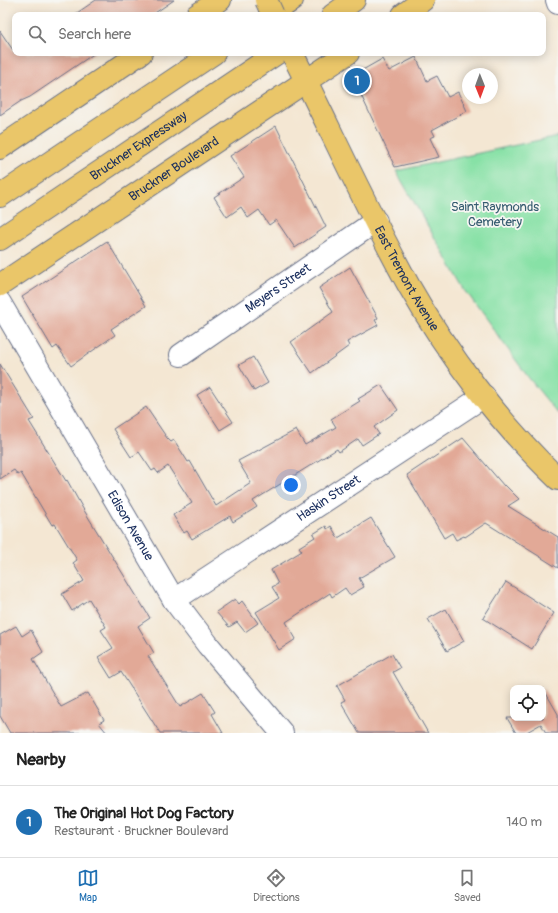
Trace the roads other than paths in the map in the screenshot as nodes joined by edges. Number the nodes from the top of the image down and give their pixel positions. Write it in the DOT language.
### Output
graph roads {
  1 [pos="220,0"];
  2 [pos="266,0"];
  3 [pos="292,0"];
  4 [pos="354,0"];
  5 [pos="423,0"];
  6 [pos="557,0"];
  7 [pos="558,3"];
  8 [pos="202,12"];
  9 [pos="271,12"];
  10 [pos="276,12"];
  11 [pos="337,12"];
  12 [pos="408,12"];
  13 [pos="137,56"];
  14 [pos="210,56"];
  15 [pos="274,56"];
  16 [pos="337,56"];
  17 [pos="299,66"];
  18 [pos="0,148"];
  19 [pos="0,196"];
  20 [pos="376,221"];
  21 [pos="0,239"];
  22 [pos="0,285"];
  23 [pos="0,303"];
  24 [pos="181,355"];
  25 [pos="484,396"];
  26 [pos="558,479"];
  27 [pos="174,600"];
  28 [pos="282,733"];
  1 -- 8 [label="main road"];
  2 -- 9 [label="main road, bridge"];
  3 -- 10 [label="main road"];
  4 -- 11 [label="main road"];
  5 -- 12 [label="main road"];
  6 -- 7 [label="street"];
  13 -- 18 [label="main road"];
  14 -- 19 [label="main road"];
  15 -- 21 [label="main road, Bruckner Expressway"];
  16 -- 17 [label="main road, Bruckner Boulevard"];
  17 -- 20 [label="main road, East Tremont Avenue"];
  17 -- 22 [label="main road, Bruckner Boulevard"];
  20 -- 24 [label="street, Meyers Street"];
  20 -- 25 [label="main road, East Tremont Avenue"];
  23 -- 27 [label="street, Edison Avenue"];
  25 -- 26 [label="main road, East Tremont Avenue"];
  25 -- 27 [label="street, Haskin Street"];
  27 -- 28 [label="street, Edison Avenue"];
}
